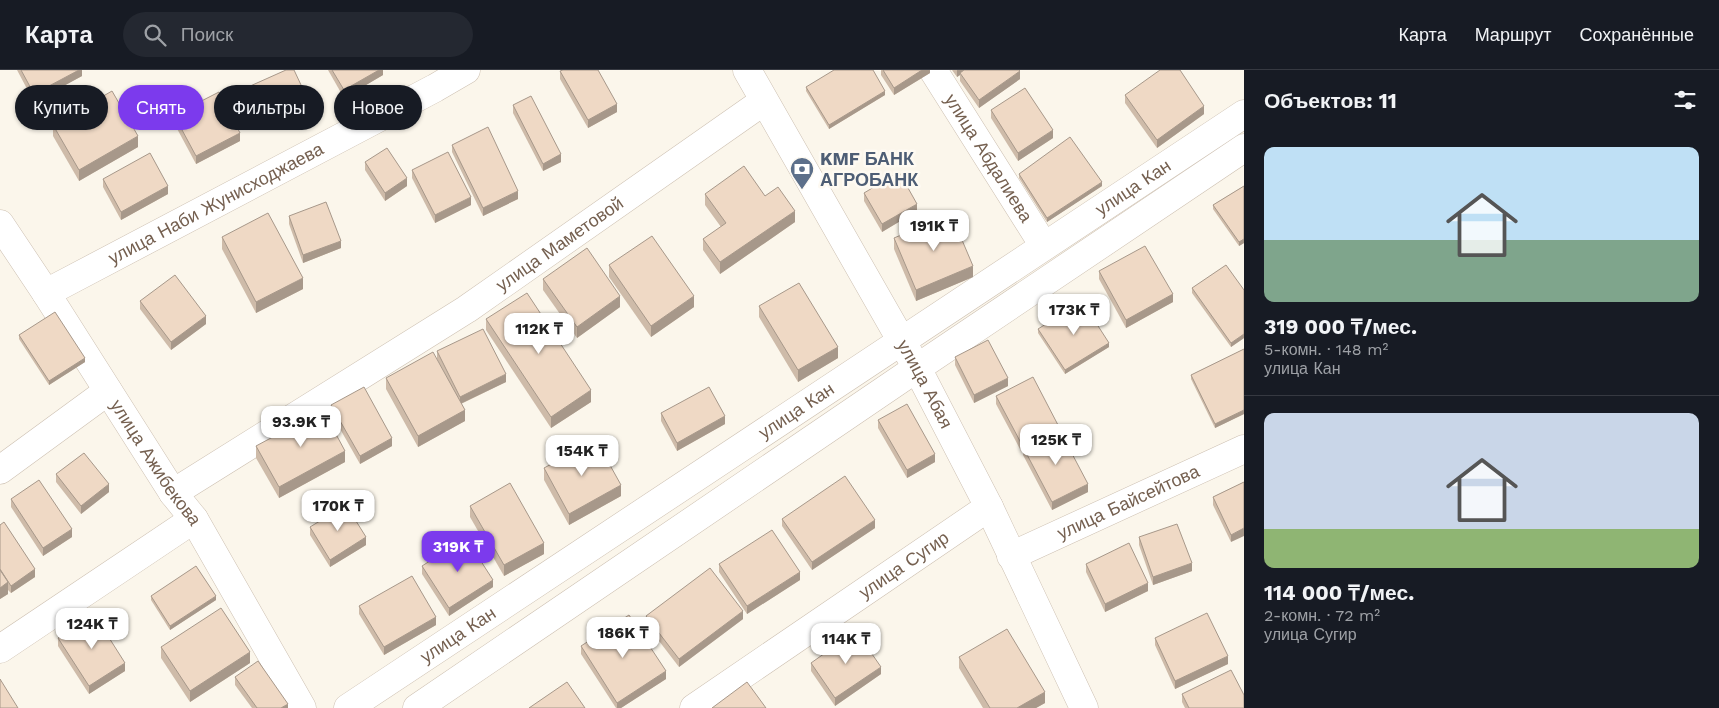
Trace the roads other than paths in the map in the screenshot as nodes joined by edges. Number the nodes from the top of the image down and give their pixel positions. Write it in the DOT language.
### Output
graph roads {
  1 [pos="466,70"];
  2 [pos="747,70"];
  3 [pos="933,70"];
  4 [pos="764,101"];
  5 [pos="1244,114"];
  6 [pos="1244,148"];
  7 [pos="0,224"];
  8 [pos="1044,246"];
  9 [pos="46,293"];
  10 [pos="902,340"];
  11 [pos="917,368"];
  12 [pos="108,390"];
  13 [pos="1244,449"];
  14 [pos="1,468"];
  15 [pos="173,493"];
  16 [pos="989,507"];
  17 [pos="194,519"];
  18 [pos="1011,556"];
  19 [pos="0,649"];
  20 [pos="302,708"];
  21 [pos="348,708"];
  22 [pos="417,708"];
  23 [pos="694,708"];
  24 [pos="1084,708"];
  1 -- 9 [label="street, улица Наби Жунисходжаева"];
  2 -- 4 [label="street, улица Абая"];
  3 -- 8 [label="street, улица Абдалиева"];
  4 -- 10 [label="street, улица Абая"];
  4 -- 15 [label="street, улица Маметовой"];
  5 -- 8 [label="street, улица Кан"];
  6 -- 11 [label="street, улица Кан"];
  7 -- 9 [label="street, улица Ажибекова"];
  8 -- 10 [label="street, улица Кан"];
  9 -- 12 [label="street, улица Ажибекова"];
  10 -- 11 [label="street, улица Абая"];
  10 -- 21 [label="street, улица Кан"];
  11 -- 16 [label="street, улица Абая"];
  11 -- 22 [label="street, улица Кан"];
  12 -- 14 [label="street"];
  12 -- 15 [label="street, улица Ажибекова"];
  13 -- 18 [label="street, улица Байсейтова"];
  15 -- 17 [label="street, улица Ажибекова"];
  16 -- 18 [label="street, улица Абая"];
  16 -- 23 [label="street, улица Сугир"];
  17 -- 19 [label="street"];
  17 -- 20 [label="street, улица Ажибекова"];
  18 -- 24 [label="street, улица Абая"];
}
